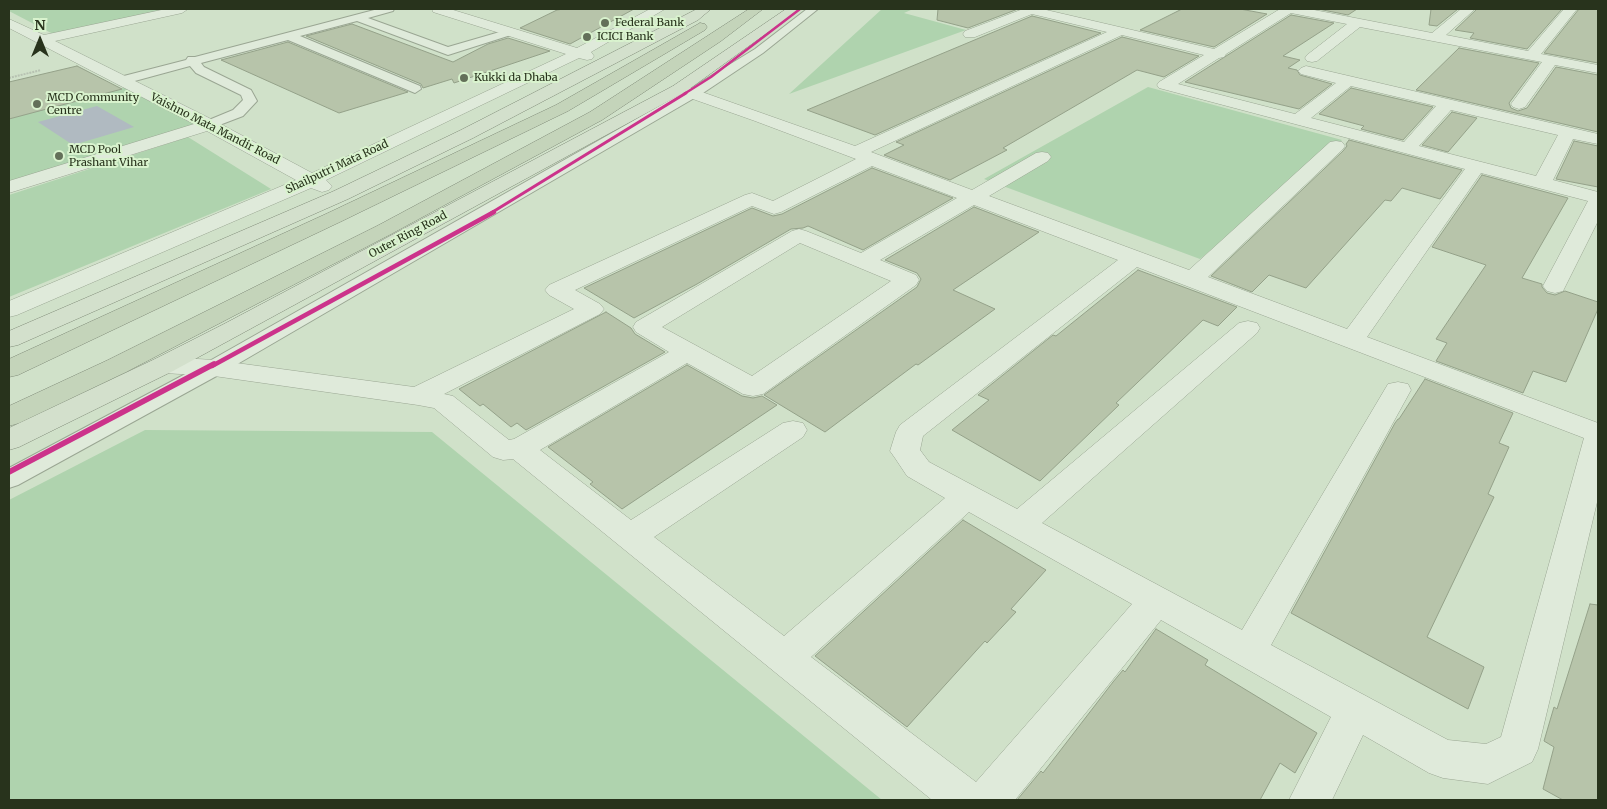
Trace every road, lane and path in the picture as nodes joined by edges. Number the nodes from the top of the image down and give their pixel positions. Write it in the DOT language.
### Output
graph roads {
  1 [pos="182,9"];
  2 [pos="390,9"];
  3 [pos="659,9"];
  4 [pos="757,9"];
  5 [pos="794,9"];
  6 [pos="812,9"];
  7 [pos="1032,9"];
  8 [pos="1289,9"];
  9 [pos="1309,9"];
  10 [pos="1468,9"];
  11 [pos="1571,9"];
  12 [pos="450,10"];
  13 [pos="712,11"];
  14 [pos="1352,16"];
  15 [pos="356,17"];
  16 [pos="9,23"];
  17 [pos="1120,31"];
  18 [pos="510,32"];
  19 [pos="970,34"];
  20 [pos="286,35"];
  21 [pos="1437,36"];
  22 [pos="42,40"];
  23 [pos="579,53"];
  24 [pos="1534,53"];
  25 [pos="1219,54"];
  26 [pos="192,60"];
  27 [pos="1551,60"];
  28 [pos="606,62"];
  29 [pos="1598,65"];
  30 [pos="1598,69"];
  31 [pos="120,81"];
  32 [pos="1348,81"];
  33 [pos="415,89"];
  34 [pos="685,91"];
  35 [pos="1447,104"];
  36 [pos="1519,104"];
  37 [pos="1298,120"];
  38 [pos="209,125"];
  39 [pos="1568,132"];
  40 [pos="1598,139"];
  41 [pos="1336,146"];
  42 [pos="1408,148"];
  43 [pos="863,156"];
  44 [pos="1042,157"];
  45 [pos="1477,166"];
  46 [pos="312,180"];
  47 [pos="1542,183"];
  48 [pos="9,187"];
  49 [pos="972,197"];
  50 [pos="1598,200"];
  51 [pos="338,206"];
  52 [pos="1134,258"];
  53 [pos="863,261"];
  54 [pos="1192,280"];
  55 [pos="1555,286"];
  56 [pos="9,310"];
  57 [pos="1248,328"];
  58 [pos="9,340"];
  59 [pos="1352,340"];
  60 [pos="687,352"];
  61 [pos="164,365"];
  62 [pos="214,368"];
  63 [pos="9,369"];
  64 [pos="1398,390"];
  65 [pos="418,396"];
  66 [pos="9,417"];
  67 [pos="793,430"];
  68 [pos="1598,433"];
  69 [pos="1598,439"];
  70 [pos="9,440"];
  71 [pos="519,449"];
  72 [pos="9,479"];
  73 [pos="967,496"];
  74 [pos="1019,525"];
  75 [pos="631,536"];
  76 [pos="1156,601"];
  77 [pos="1248,652"];
  78 [pos="785,658"];
  79 [pos="1355,710"];
  80 [pos="965,800"];
  81 [pos="988,800"];
  82 [pos="1310,800"];
  1 -- 22 [label="street"];
  2 -- 15 [label="lane"];
  3 -- 23 [label="street, Shailputri Mata Road"];
  4 -- 66 [label="highway, Outer Ring Road"];
  5 -- 34 [label="main road, Outer Ring Road"];
  6 -- 34 [label="lane"];
  7 -- 17 [label="street"];
  7 -- 19 [label="street"];
  8 -- 14 [label="street"];
  8 -- 25 [label="street"];
  9 -- 14 [label="street"];
  10 -- 21 [label="street"];
  11 -- 24 [label="street"];
  12 -- 18 [label="street"];
  13 -- 28 [label="main road"];
  13 -- 51 [label="highway"];
  14 -- 21 [label="street"];
  14 -- 32 [label="street"];
  15 -- 18 [label="lane"];
  15 -- 20 [label="lane"];
  16 -- 22 [label="street, Vaishno Mata Mandir Road"];
  17 -- 25 [label="street"];
  17 -- 43 [label="street"];
  18 -- 23 [label="street"];
  20 -- 26 [label="lane"];
  20 -- 33 [label="lane"];
  21 -- 24 [label="street"];
  21 -- 27 [label="street"];
  22 -- 31 [label="street, Vaishno Mata Mandir Road"];
  23 -- 28 [label="street"];
  23 -- 46 [label="street, Shailputri Mata Road"];
  24 -- 29 [label="street"];
  25 -- 37 [label="street"];
  26 -- 31 [label="lane"];
  26 -- 38 [label="lane"];
  27 -- 30 [label="street"];
  27 -- 36 [label="street"];
  28 -- 51 [label="main road"];
  31 -- 38 [label="street, Vaishno Mata Mandir Road"];
  32 -- 35 [label="street"];
  32 -- 37 [label="street"];
  34 -- 43 [label="street"];
  34 -- 61 [label="main road, Outer Ring Road"];
  34 -- 62 [label="lane"];
  35 -- 39 [label="street"];
  35 -- 42 [label="street"];
  37 -- 42 [label="street"];
  38 -- 46 [label="street, Vaishno Mata Mandir Road"];
  38 -- 48 [label="street"];
  39 -- 40 [label="street"];
  39 -- 47 [label="street"];
  41 -- 54 [label="street"];
  42 -- 45 [label="street"];
  43 -- 49 [label="street"];
  43 -- 65 [label="street"];
  44 -- 49 [label="street"];
  45 -- 47 [label="street"];
  45 -- 59 [label="street"];
  46 -- 51 [label="street, Vaishno Mata Mandir Road"];
  46 -- 56 [label="street, Shailputri Mata Road"];
  47 -- 50 [label="street"];
  49 -- 52 [label="street"];
  49 -- 53 [label="street"];
  50 -- 55 [label="street"];
  51 -- 58 [label="main road"];
  51 -- 63 [label="highway"];
  52 -- 54 [label="street"];
  52 -- 73 [label="street"];
  53 -- 60 [label="street"];
  53 -- 60 [label="street"];
  54 -- 59 [label="street"];
  57 -- 74 [label="street"];
  59 -- 68 [label="street"];
  60 -- 71 [label="street"];
  61 -- 62 [label="street"];
  61 -- 70 [label="main road, Outer Ring Road"];
  62 -- 65 [label="street"];
  62 -- 72 [label="lane"];
  64 -- 77 [label="street"];
  65 -- 71 [label="street"];
  67 -- 75 [label="street"];
  69 -- 79 [label="street"];
  71 -- 75 [label="street"];
  73 -- 74 [label="street"];
  73 -- 78 [label="street"];
  74 -- 76 [label="street"];
  75 -- 78 [label="street"];
  76 -- 77 [label="street"];
  76 -- 81 [label="street"];
  77 -- 79 [label="street"];
  78 -- 80 [label="street"];
  79 -- 82 [label="street"];
}
